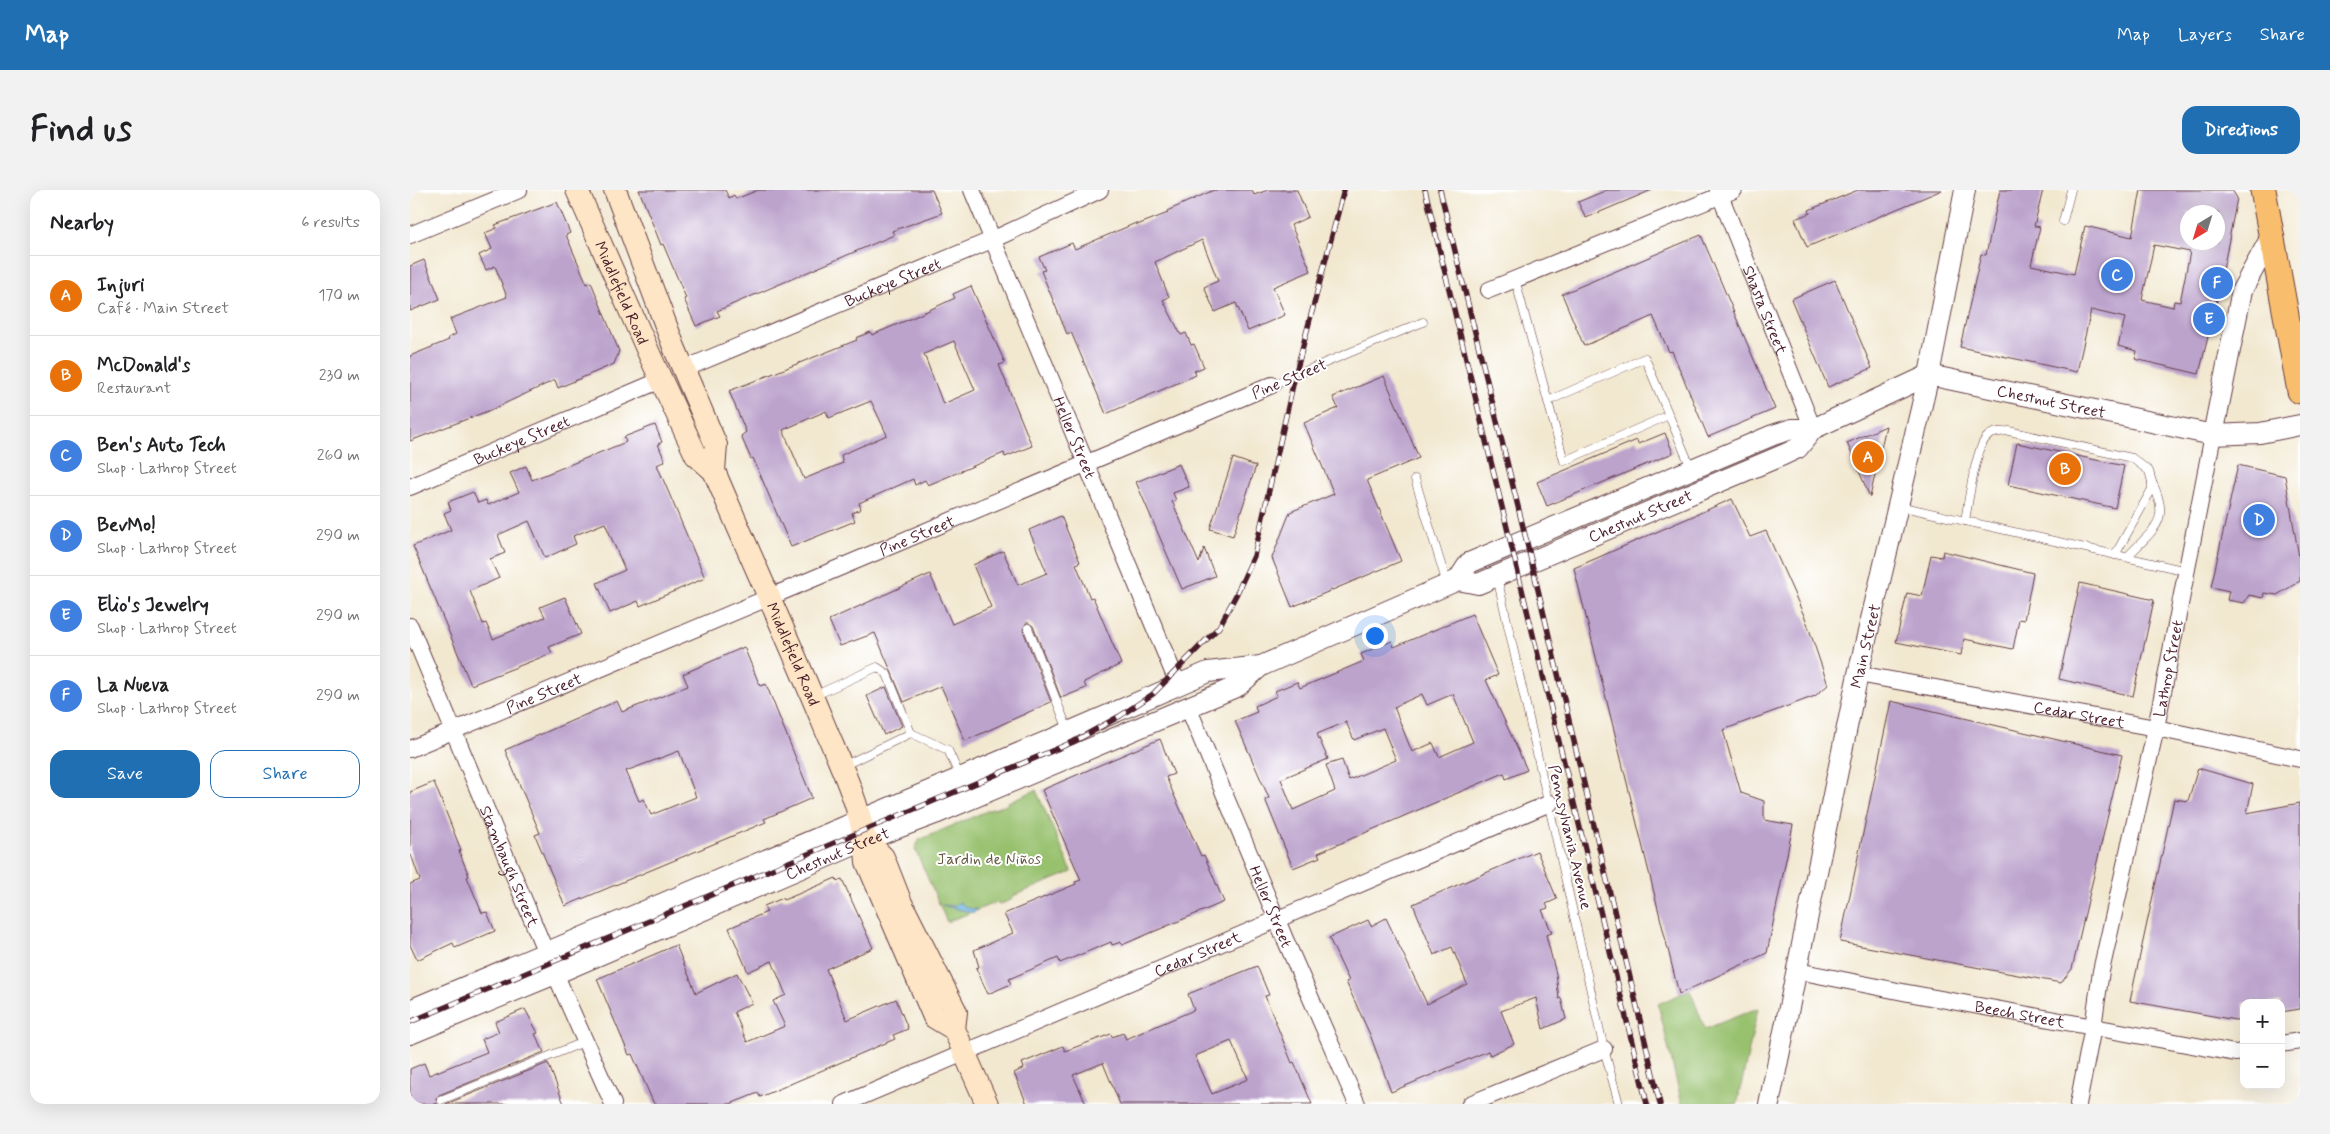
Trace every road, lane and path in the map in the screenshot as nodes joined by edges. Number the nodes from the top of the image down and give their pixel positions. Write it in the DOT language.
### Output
graph roads {
  1 [pos="519,190"];
  2 [pos="577,190"];
  3 [pos="615,190"];
  4 [pos="972,190"];
  5 [pos="1100,190"];
  6 [pos="1966,190"];
  7 [pos="2071,190"];
  8 [pos="2264,190"];
  9 [pos="1725,192"];
  10 [pos="2064,221"];
  11 [pos="410,235"];
  12 [pos="994,238"];
  13 [pos="2271,238"];
  14 [pos="1515,279"];
  15 [pos="1489,290"];
  16 [pos="1422,322"];
  17 [pos="684,369"];
  18 [pos="1929,376"];
  19 [pos="661,380"];
  20 [pos="1272,385"];
  21 [pos="2300,391"];
  22 [pos="1548,401"];
  23 [pos="1669,415"];
  24 [pos="2300,425"];
  25 [pos="1813,429"];
  26 [pos="2213,435"];
  27 [pos="1086,464"];
  28 [pos="1691,469"];
  29 [pos="714,471"];
  30 [pos="1415,479"];
  31 [pos="2152,482"];
  32 [pos="410,487"];
  33 [pos="1898,506"];
  34 [pos="1964,521"];
  35 [pos="2115,555"];
  36 [pos="2127,557"];
  37 [pos="2187,571"];
  38 [pos="1497,576"];
  39 [pos="1453,582"];
  40 [pos="768,598"];
  41 [pos="410,626"];
  42 [pos="1028,628"];
  43 [pos="1261,666"];
  44 [pos="1858,674"];
  45 [pos="1178,684"];
  46 [pos="812,697"];
  47 [pos="1188,707"];
  48 [pos="2156,728"];
  49 [pos="454,731"];
  50 [pos="1068,732"];
  51 [pos="911,733"];
  52 [pos="410,749"];
  53 [pos="2300,759"];
  54 [pos="841,766"];
  55 [pos="960,777"];
  56 [pos="1550,803"];
  57 [pos="863,830"];
  58 [pos="1276,920"];
  59 [pos="546,953"];
  60 [pos="1798,971"];
  61 [pos="555,974"];
  62 [pos="410,1010"];
  63 [pos="2093,1027"];
  64 [pos="410,1034"];
  65 [pos="2300,1041"];
  66 [pos="584,1042"];
  67 [pos="2285,1043"];
  68 [pos="1604,1049"];
  69 [pos="965,1052"];
  70 [pos="2240,1052"];
  71 [pos="441,1100"];
  72 [pos="613,1104"];
  73 [pos="844,1104"];
  74 [pos="987,1104"];
  75 [pos="1357,1104"];
  76 [pos="1470,1104"];
  77 [pos="1619,1104"];
  78 [pos="1769,1104"];
  79 [pos="2078,1104"];
  1 -- 11 [label="street"];
  2 -- 19 [label="main road, Middlefield Road"];
  3 -- 17 [label="main road, Middlefield Road"];
  4 -- 12 [label="street, Heller Street"];
  5 -- 12 [label="street, Buckeye Street"];
  6 -- 18 [label="street, Main Street"];
  7 -- 10 [label="lane"];
  8 -- 13 [label="main road"];
  9 -- 14 [label="street"];
  9 -- 25 [label="street, Shasta Street"];
  12 -- 17 [label="street, Buckeye Street"];
  12 -- 27 [label="street, Heller Street"];
  13 -- 21 [label="main road"];
  13 -- 26 [label="street, Lathrop Street"];
  14 -- 15 [label="street"];
  14 -- 22 [label="lane"];
  16 -- 20 [label="lane, Pine Street"];
  17 -- 29 [label="main road, Middlefield Road"];
  18 -- 25 [label="street, Chestnut Street"];
  18 -- 26 [label="street, Chestnut Street"];
  18 -- 33 [label="street, Main Street"];
  19 -- 29 [label="main road, Middlefield Road"];
  19 -- 32 [label="street, Buckeye Street"];
  20 -- 27 [label="street, Pine Street"];
  22 -- 23 [label="lane"];
  22 -- 23 [label="lane"];
  23 -- 28 [label="lane"];
  24 -- 26 [label="street, Chestnut Street"];
  25 -- 28 [label="street, Chestnut Street"];
  25 -- 38 [label="street, Chestnut Street"];
  26 -- 37 [label="street, Lathrop Street"];
  27 -- 40 [label="street, Pine Street"];
  27 -- 45 [label="street, Heller Street"];
  28 -- 39 [label="street, Chestnut Street"];
  29 -- 40 [label="main road, Middlefield Road"];
  30 -- 39 [label="lane"];
  31 -- 34 [label="lane"];
  31 -- 35 [label="lane"];
  31 -- 36 [label="lane"];
  33 -- 34 [label="lane"];
  33 -- 44 [label="street, Main Street"];
  34 -- 35 [label="lane"];
  35 -- 36 [label="lane"];
  36 -- 37 [label="lane"];
  37 -- 48 [label="street, Lathrop Street"];
  38 -- 39 [label="street, Chestnut Street"];
  38 -- 56 [label="lane, Pennsylvania Avenue"];
  39 -- 43 [label="street, Chestnut Street"];
  40 -- 46 [label="main road, Middlefield Road"];
  40 -- 49 [label="street, Pine Street"];
  41 -- 49 [label="street, Stambaugh Street"];
  42 -- 50 [label="lane"];
  43 -- 45 [label="street, Chestnut Street"];
  43 -- 47 [label="street, Chestnut Street"];
  44 -- 48 [label="street, Cedar Street"];
  44 -- 60 [label="street, Main Street"];
  45 -- 50 [label="street, Chestnut Street"];
  46 -- 51 [label="lane"];
  46 -- 54 [label="main road, Middlefield Road"];
  47 -- 57 [label="street, Chestnut Street"];
  47 -- 58 [label="street, Heller Street"];
  48 -- 53 [label="street, Cedar Street"];
  48 -- 63 [label="street, Lathrop Street"];
  49 -- 52 [label="street, Pine Street"];
  49 -- 59 [label="street, Stambaugh Street"];
  50 -- 55 [label="street, Chestnut Street"];
  51 -- 54 [label="lane"];
  51 -- 55 [label="lane"];
  54 -- 57 [label="main road, Middlefield Road"];
  55 -- 57 [label="street, Chestnut Street"];
  56 -- 58 [label="street, Cedar Street"];
  56 -- 68 [label="lane, Pennsylvania Avenue"];
  57 -- 59 [label="street, Chestnut Street"];
  57 -- 61 [label="street, Chestnut Street"];
  57 -- 69 [label="main road, Middlefield Road"];
  58 -- 69 [label="street, Cedar Street"];
  58 -- 75 [label="street, Heller Street"];
  59 -- 61 [label="street, Stambaugh Street"];
  59 -- 62 [label="street, Chestnut Street"];
  60 -- 63 [label="street, Beech Street"];
  60 -- 78 [label="street, Main Street"];
  61 -- 64 [label="street, Chestnut Street"];
  61 -- 66 [label="street, Stambaugh Street"];
  63 -- 70 [label="street, Beech Street"];
  63 -- 79 [label="street, Lathrop Street"];
  65 -- 67 [label="street"];
  66 -- 71 [label="lane"];
  66 -- 72 [label="street, Stambaugh Street"];
  68 -- 76 [label="street"];
  68 -- 77 [label="lane, Pennsylvania Avenue"];
  69 -- 73 [label="street, Cedar Street"];
  69 -- 74 [label="main road, Middlefield Road"];
}
